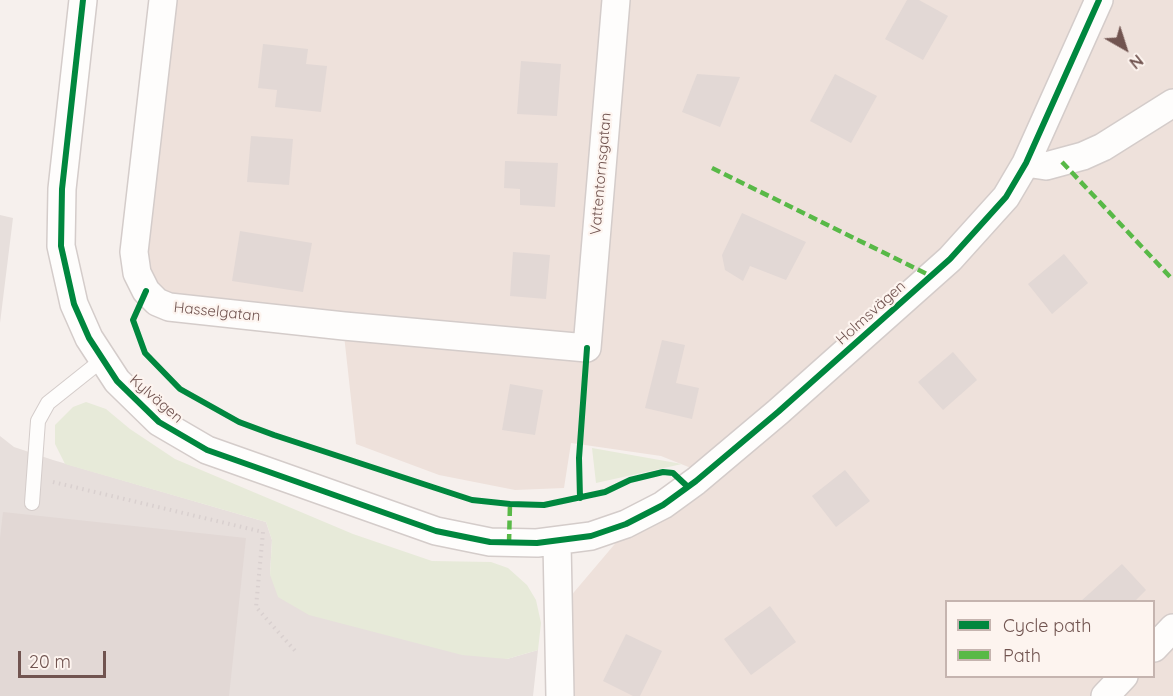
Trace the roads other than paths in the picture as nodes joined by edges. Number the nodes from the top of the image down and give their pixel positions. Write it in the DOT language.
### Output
graph roads {
  1 [pos="83,0"];
  2 [pos="163,0"];
  3 [pos="615,0"];
  4 [pos="1099,0"];
  5 [pos="1173,103"];
  6 [pos="1026,163"];
  7 [pos="587,348"];
  8 [pos="102,360"];
  9 [pos="32,503"];
  10 [pos="556,542"];
  11 [pos="1173,628"];
  12 [pos="1155,647"];
  13 [pos="1122,678"];
  14 [pos="560,696"];
  15 [pos="1105,696"];
  1 -- 8 [label="street, Kylvägen"];
  2 -- 7 [label="street, Hasselgatan"];
  3 -- 7 [label="street, Vattentornsgatan"];
  4 -- 6 [label="street, Holmsvägen"];
  5 -- 6 [label="street"];
  6 -- 10 [label="street, Holmsvägen"];
  8 -- 9 [label="lane"];
  8 -- 10 [label="street, Kylvägen"];
  10 -- 14 [label="street"];
  11 -- 12 [label="street"];
  13 -- 15 [label="street"];
}
